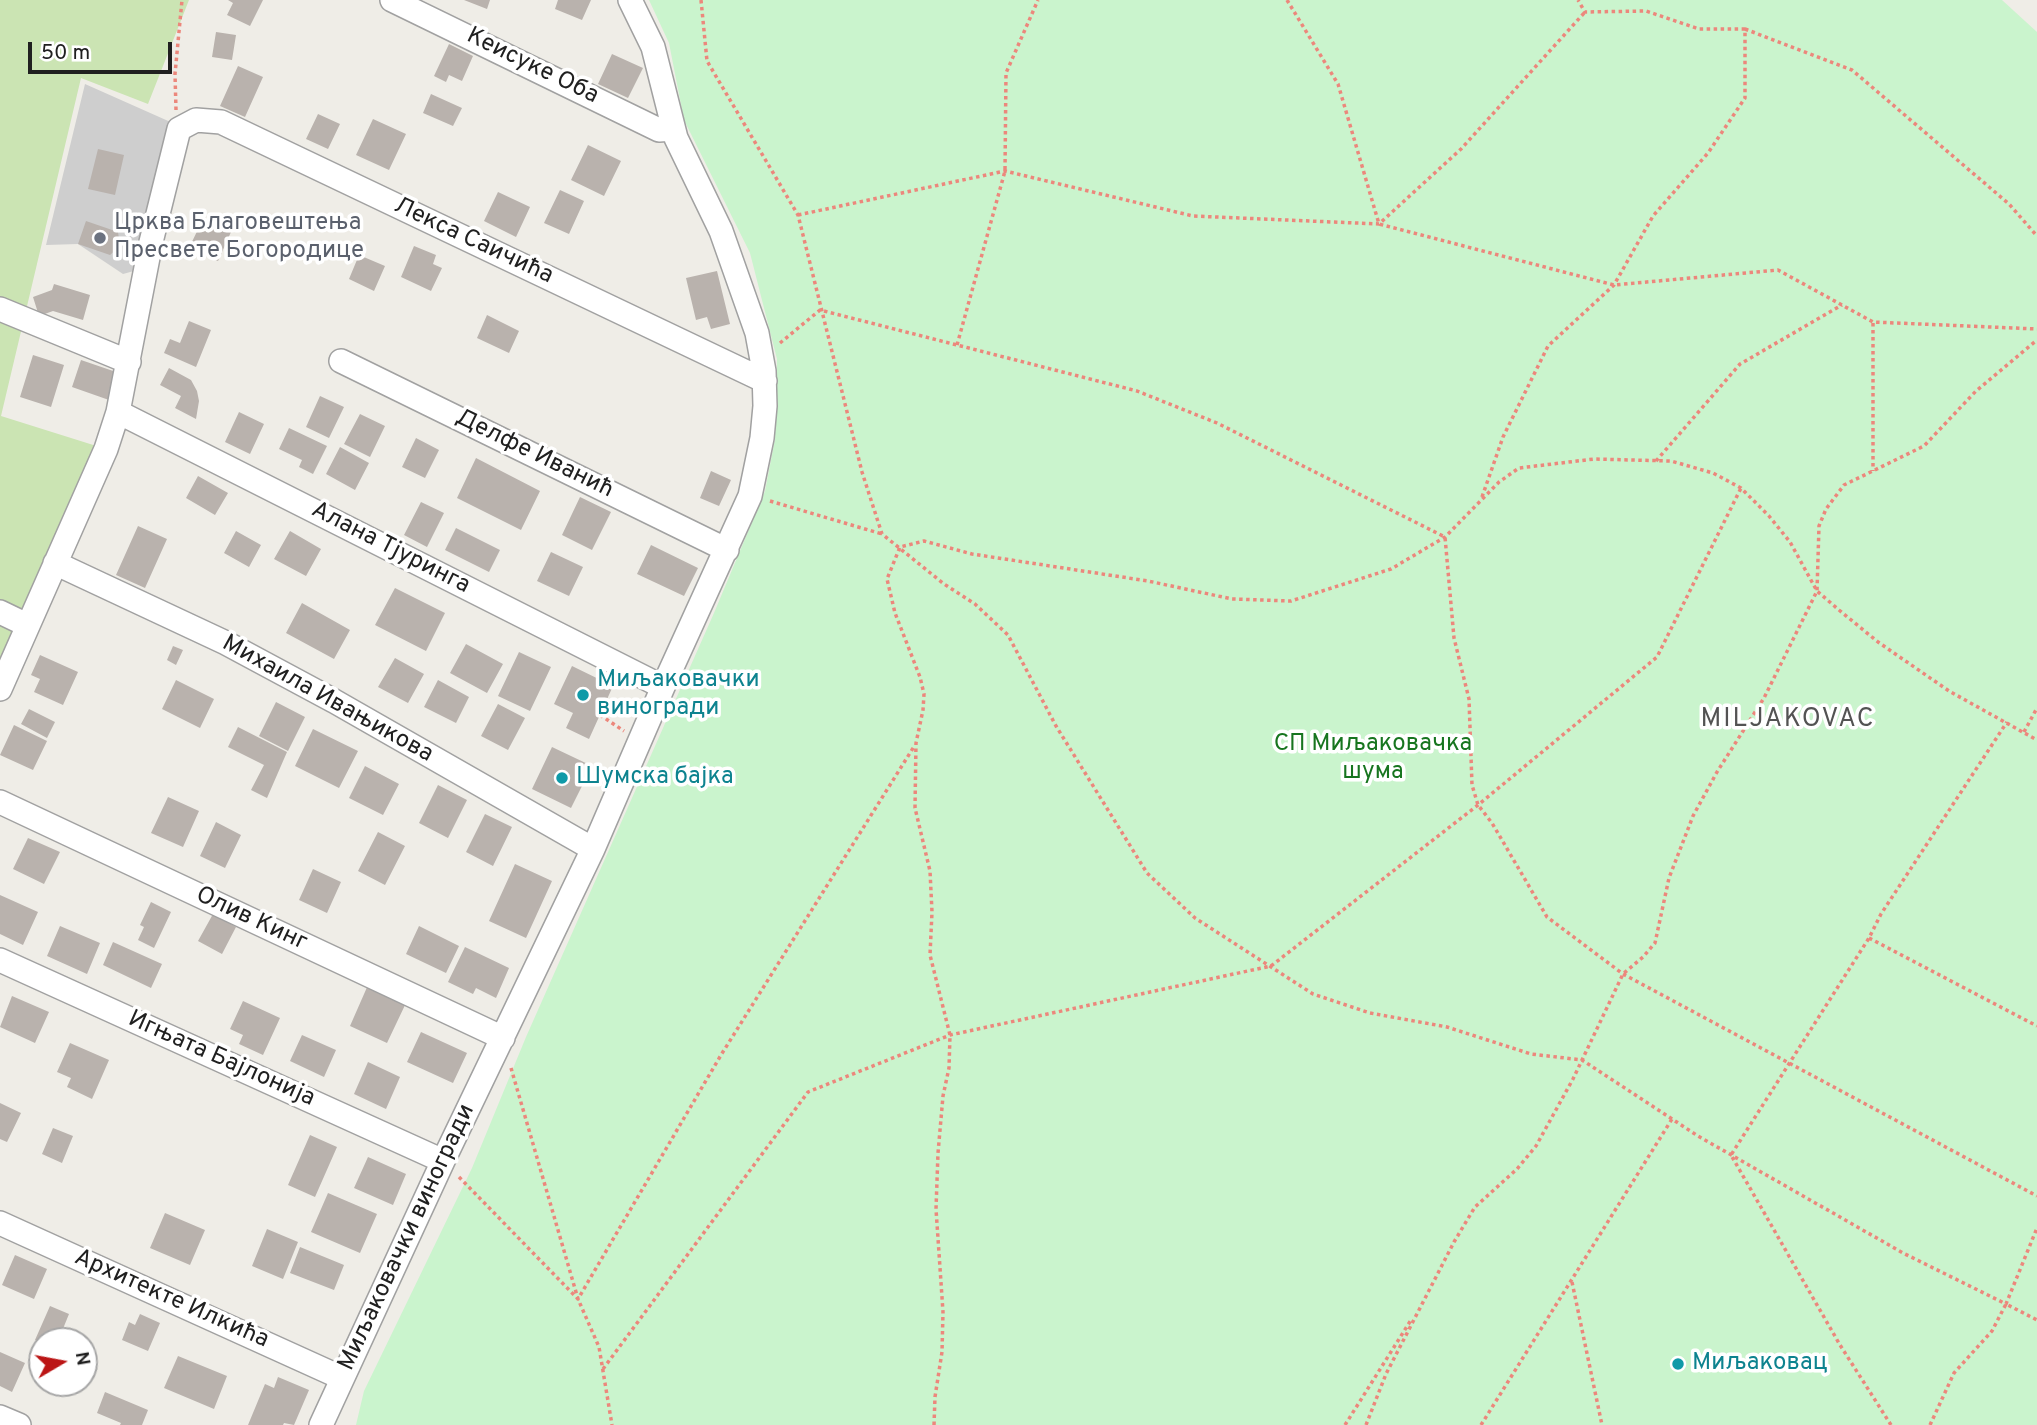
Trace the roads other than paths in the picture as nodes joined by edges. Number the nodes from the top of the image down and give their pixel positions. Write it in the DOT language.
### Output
graph roads {
  1 [pos="392,0"];
  2 [pos="630,0"];
  3 [pos="673,129"];
  4 [pos="0,309"];
  5 [pos="341,361"];
  6 [pos="129,362"];
  7 [pos="765,382"];
  8 [pos="118,412"];
  9 [pos="727,550"];
  10 [pos="55,564"];
  11 [pos="0,612"];
  12 [pos="27,625"];
  13 [pos="663,687"];
  14 [pos="0,688"];
  15 [pos="0,802"];
  16 [pos="593,849"];
  17 [pos="0,960"];
  18 [pos="503,1038"];
  19 [pos="443,1161"];
  20 [pos="0,1223"];
  21 [pos="342,1378"];
  22 [pos="0,1417"];
  23 [pos="19,1425"];
  24 [pos="321,1425"];
  1 -- 3 [label="street, Кеисуке Оба"];
  2 -- 3 [label="street, Миљаковачки виногради"];
  3 -- 7 [label="street, Миљаковачки виногради"];
  4 -- 6 [label="street"];
  5 -- 9 [label="street, Делфе Иванић"];
  6 -- 7 [label="street, Лекса Саичића"];
  6 -- 8 [label="street"];
  7 -- 9 [label="street, Миљаковачки виногради"];
  8 -- 10 [label="street"];
  8 -- 13 [label="street, Алана Тјуринга"];
  9 -- 13 [label="street, Миљаковачки виногради"];
  10 -- 12 [label="street"];
  10 -- 16 [label="street, Михаила Ивањикова"];
  11 -- 12 [label="street"];
  12 -- 14 [label="street"];
  13 -- 16 [label="street, Миљаковачки виногради"];
  15 -- 18 [label="street, Олив Кинг"];
  16 -- 18 [label="street, Миљаковачки виногради"];
  17 -- 19 [label="street, Игњата Бајлонија"];
  18 -- 19 [label="street, Миљаковачки виногради"];
  19 -- 21 [label="street, Миљаковачки виногради"];
  20 -- 21 [label="street, Архитекте Илкића"];
  21 -- 24 [label="street, Миљаковачки виногради"];
  22 -- 23 [label="street"];
}
